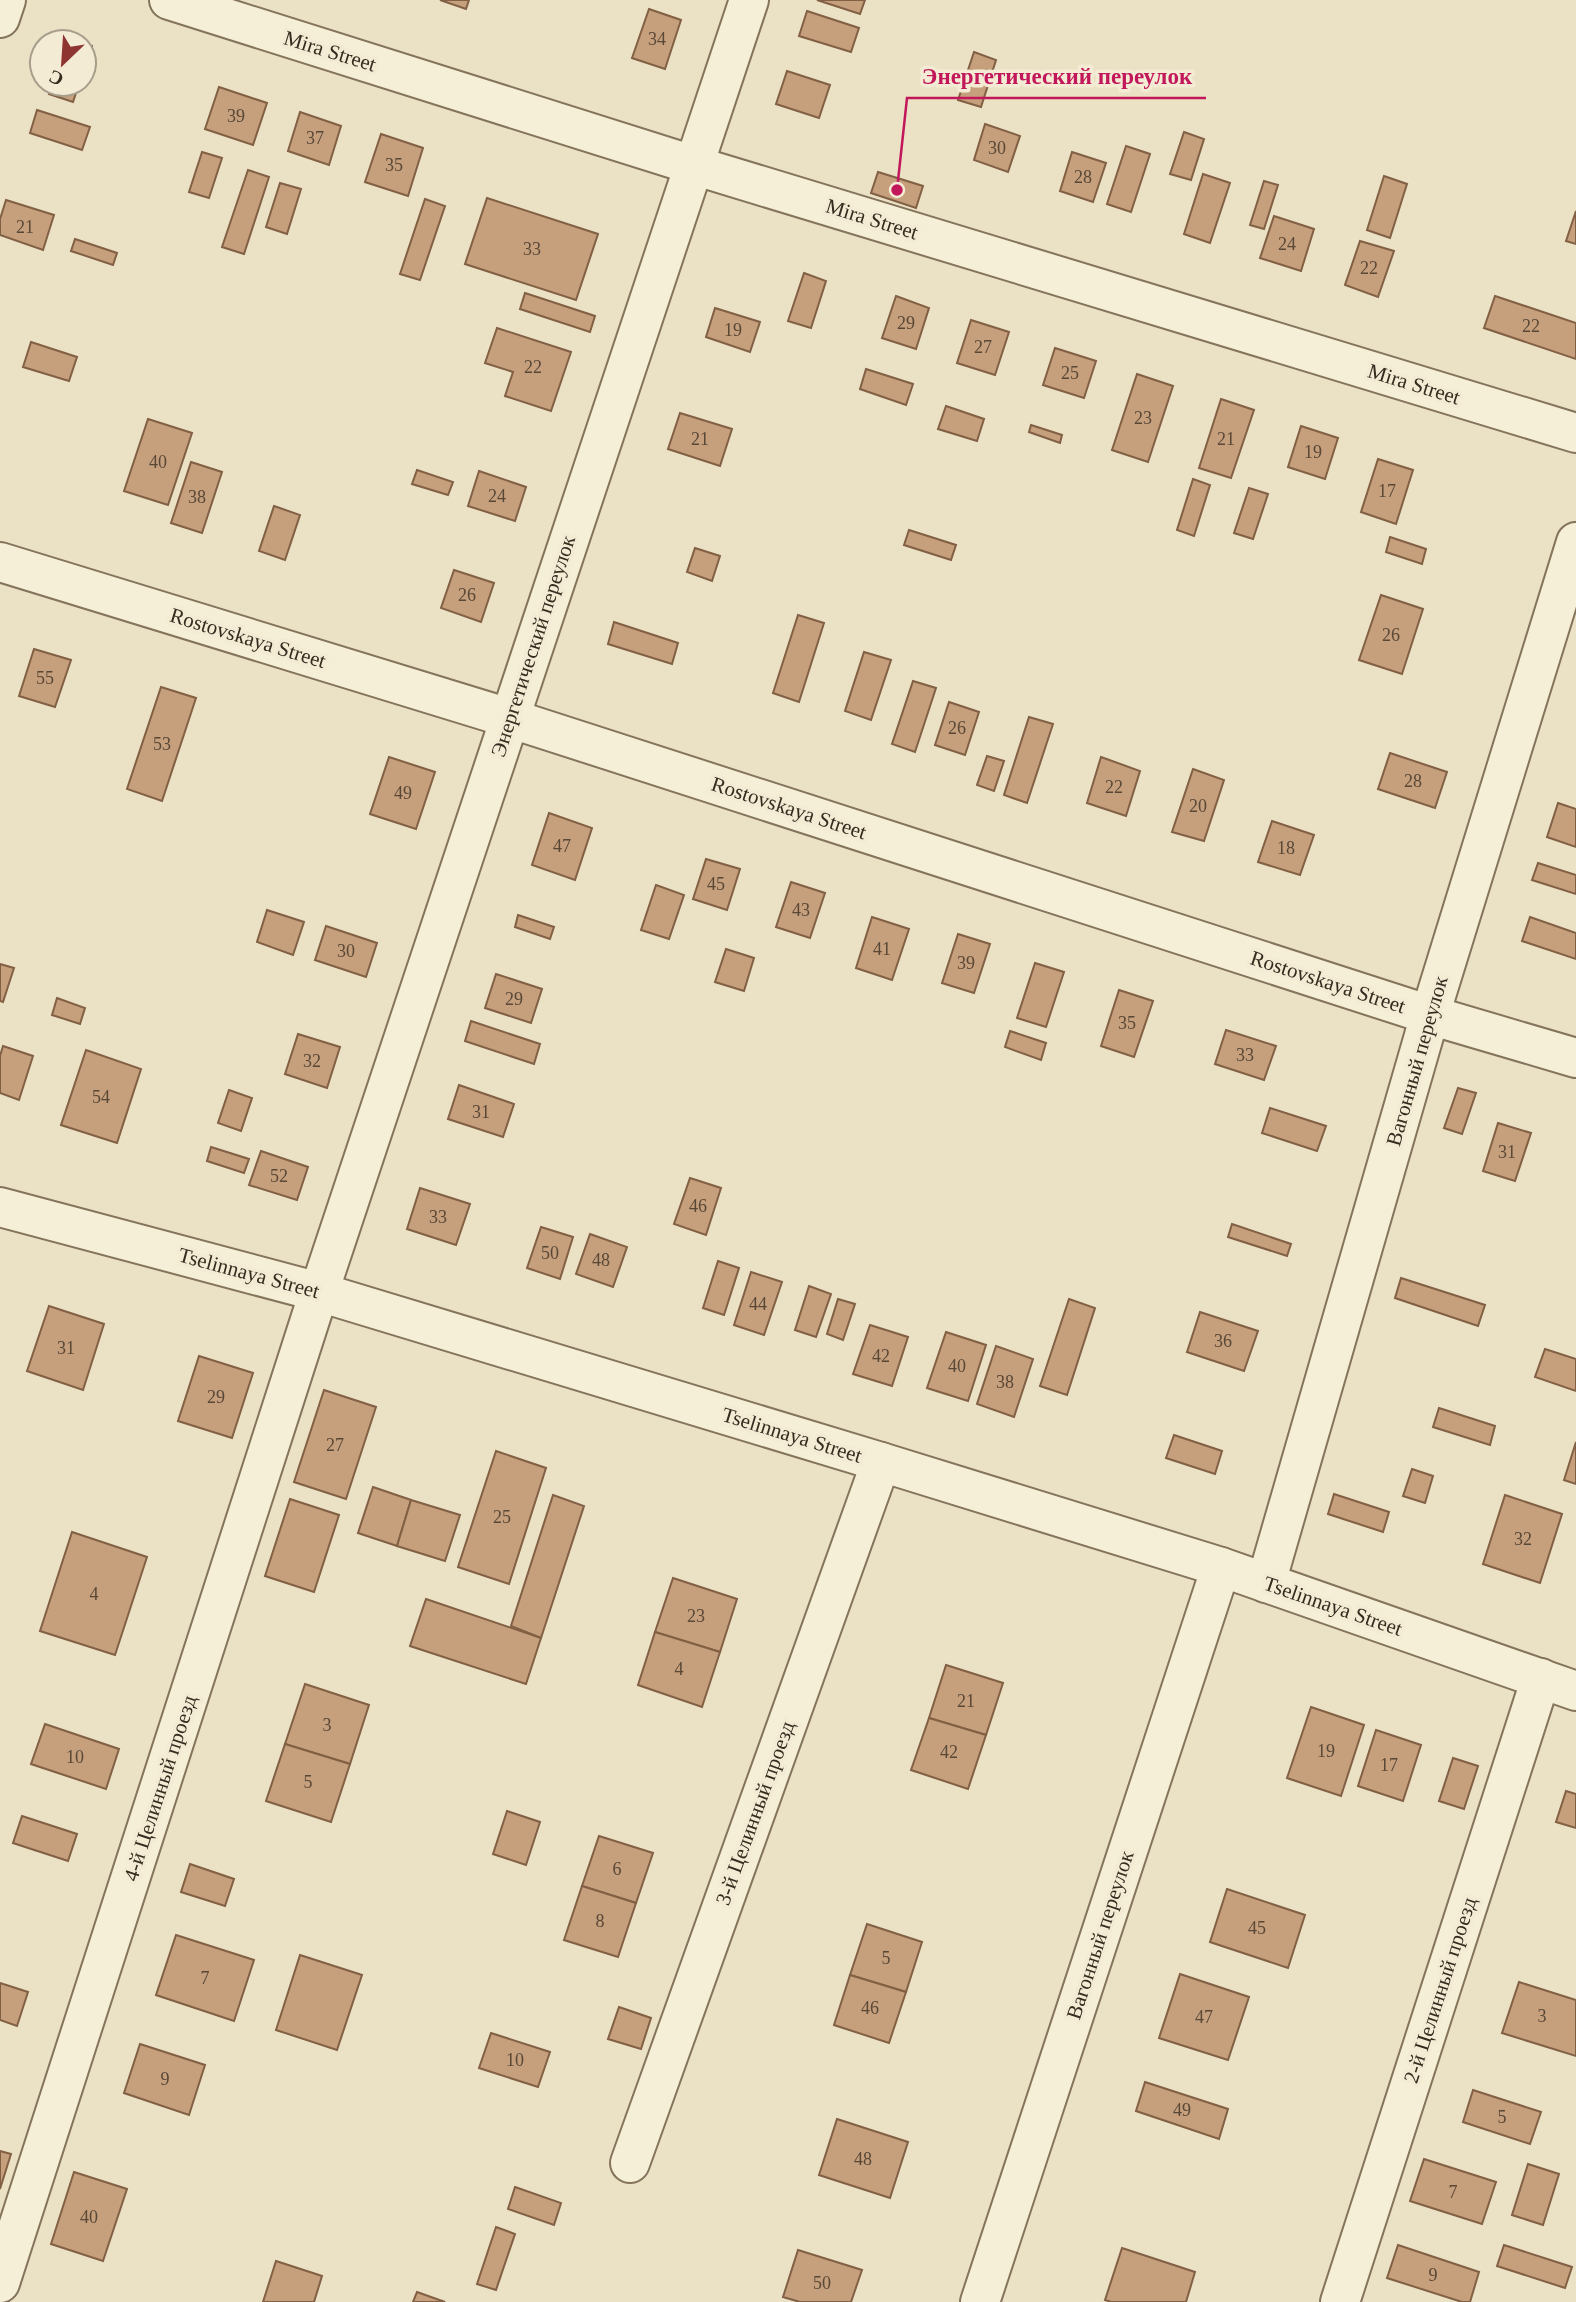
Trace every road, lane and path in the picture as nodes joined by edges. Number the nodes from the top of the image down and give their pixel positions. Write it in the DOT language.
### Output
graph roads {
  1 [pos="6,0"];
  2 [pos="169,0"];
  3 [pos="749,0"];
  4 [pos="0,18"];
  5 [pos="692,165"];
  6 [pos="1576,433"];
  7 [pos="1576,542"];
  8 [pos="0,562"];
  9 [pos="509,718"];
  10 [pos="1430,1015"];
  11 [pos="1576,1058"];
  12 [pos="0,1207"];
  13 [pos="319,1292"];
  14 [pos="881,1462"];
  15 [pos="1221,1567"];
  16 [pos="1266,1583"];
  17 [pos="1559,1684"];
  18 [pos="630,2163"];
  19 [pos="0,2283"];
  20 [pos="980,2302"];
  21 [pos="1340,2302"];
  1 -- 4 [label="street"];
  2 -- 5 [label="street, Mira Street"];
  3 -- 5 [label="street, Энергетический переулок"];
  5 -- 6 [label="street, Mira Street"];
  5 -- 9 [label="street, Энергетический переулок"];
  7 -- 10 [label="street, Вагонный переулок"];
  8 -- 9 [label="street, Rostovskaya Street"];
  9 -- 10 [label="street, Rostovskaya Street"];
  9 -- 13 [label="street, Энергетический переулок"];
  10 -- 11 [label="street, Rostovskaya Street"];
  10 -- 16 [label="street, Вагонный переулок"];
  12 -- 13 [label="street, Tselinnaya Street"];
  13 -- 14 [label="street, Tselinnaya Street"];
  13 -- 19 [label="street, 4-й Целинный проезд"];
  14 -- 15 [label="street, Tselinnaya Street"];
  14 -- 18 [label="street, 3-й Целинный проезд"];
  15 -- 16 [label="street, Tselinnaya Street"];
  15 -- 20 [label="street, Вагонный переулок"];
  16 -- 17 [label="street, Tselinnaya Street"];
  17 -- 21 [label="street, 2-й Целинный проезд"];
}
